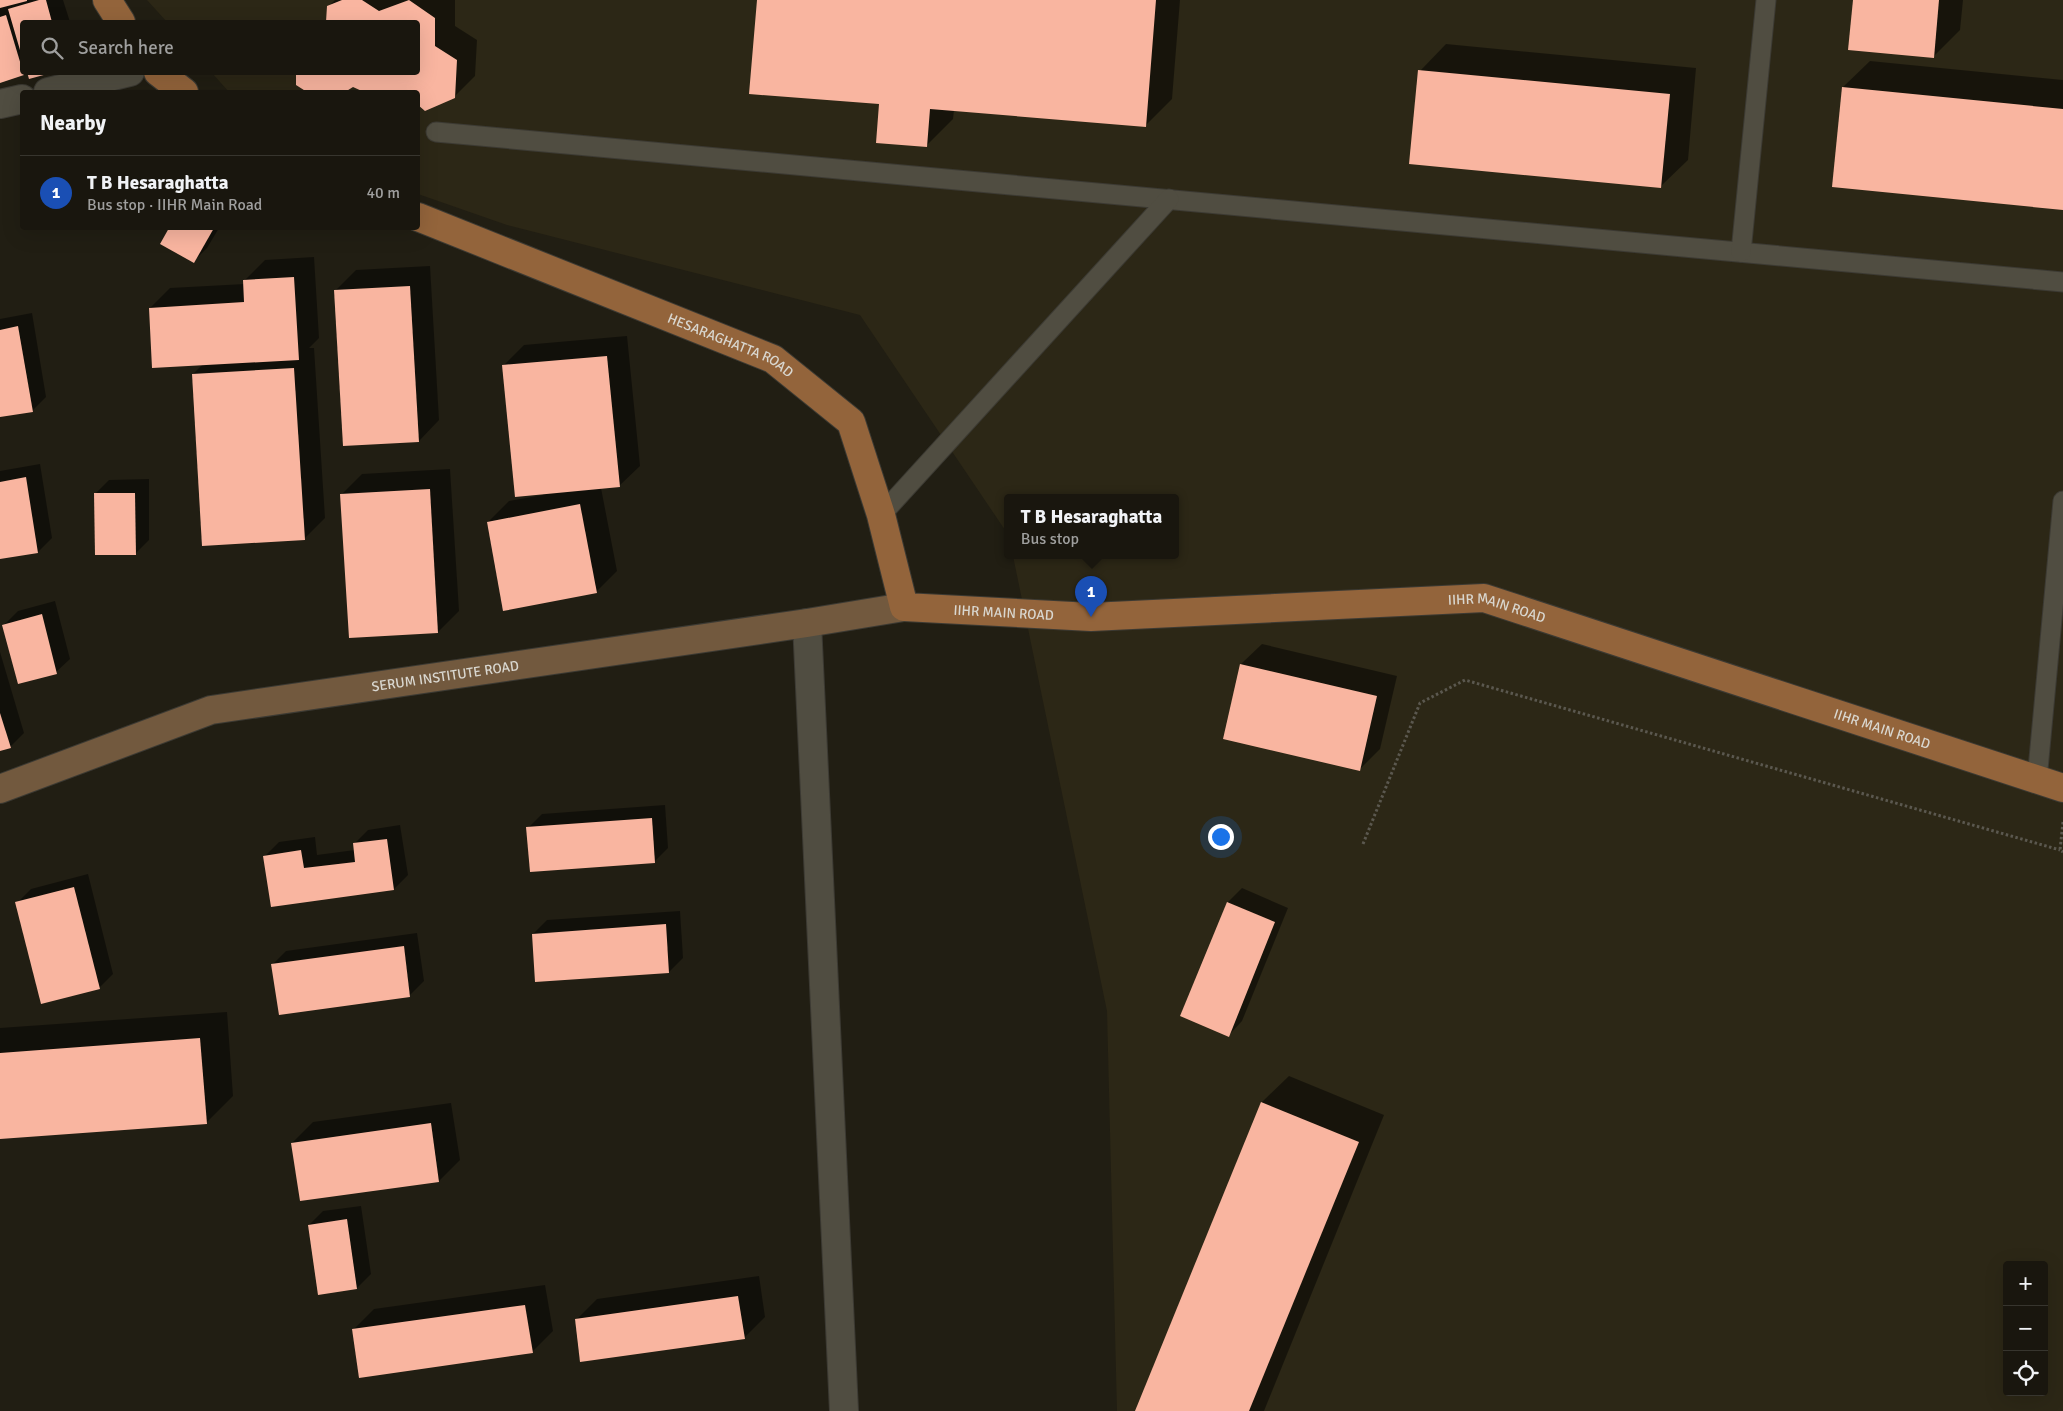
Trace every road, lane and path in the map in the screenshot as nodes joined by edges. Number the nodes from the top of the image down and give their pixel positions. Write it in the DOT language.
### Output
graph roads {
  1 [pos="107,0"];
  2 [pos="1766,0"];
  3 [pos="120,20"];
  4 [pos="118,75"];
  5 [pos="162,75"];
  6 [pos="56,90"];
  7 [pos="181,90"];
  8 [pos="20,99"];
  9 [pos="0,104"];
  10 [pos="436,132"];
  11 [pos="1170,199"];
  12 [pos="420,218"];
  13 [pos="1741,252"];
  14 [pos="2063,282"];
  15 [pos="2063,501"];
  16 [pos="881,515"];
  17 [pos="904,608"];
  18 [pos="806,624"];
  19 [pos="2037,780"];
  20 [pos="2063,788"];
  21 [pos="0,789"];
  22 [pos="2063,821"];
  23 [pos="1363,844"];
  24 [pos="2062,851"];
  25 [pos="844,1411"];
  1 -- 3 [label="main road"];
  2 -- 13 [label="lane"];
  4 -- 6 [label="street"];
  5 -- 7 [label="main road"];
  8 -- 9 [label="street"];
  10 -- 11 [label="lane"];
  11 -- 13 [label="lane"];
  11 -- 16 [label="lane"];
  12 -- 16 [label="main road, HESARAGHATTA ROAD"];
  13 -- 14 [label="lane"];
  15 -- 19 [label="lane"];
  16 -- 17 [label="main road, HESARAGHATTA ROAD"];
  17 -- 18 [label="main road, SERUM INSTITUTE ROAD"];
  17 -- 19 [label="main road, IIHR MAIN ROAD"];
  18 -- 21 [label="main road, SERUM INSTITUTE ROAD"];
  18 -- 25 [label="street"];
  19 -- 20 [label="main road, IIHR MAIN ROAD"];
  22 -- 24 [label="path"];
  23 -- 24 [label="path"];
}
